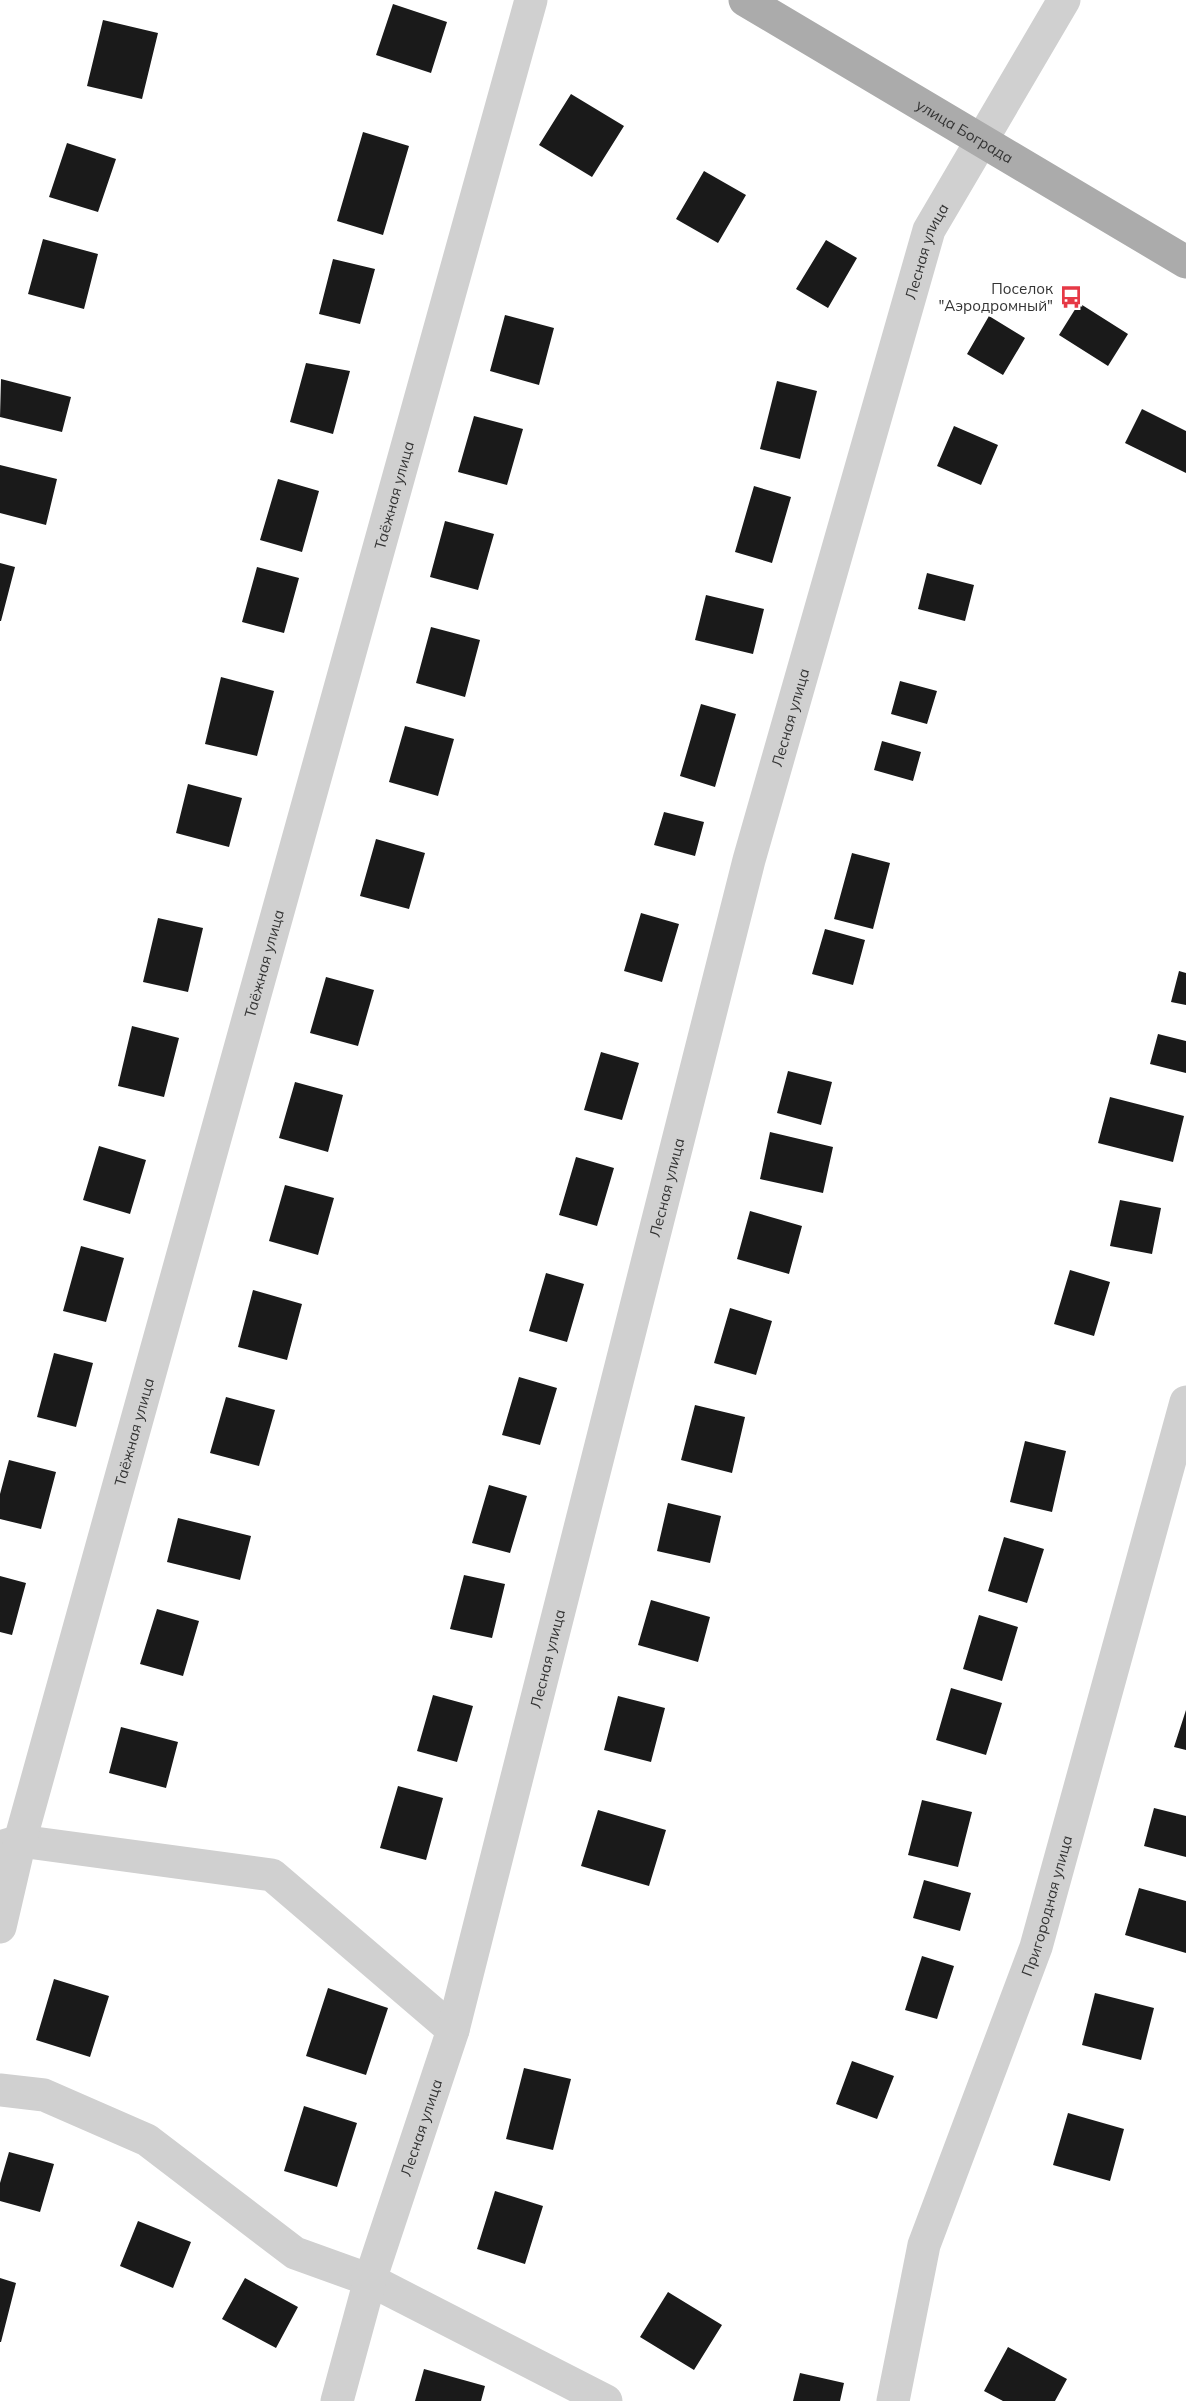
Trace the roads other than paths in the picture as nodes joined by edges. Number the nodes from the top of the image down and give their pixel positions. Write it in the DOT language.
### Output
graph roads {
  1 [pos="531,0"];
  2 [pos="745,0"];
  3 [pos="1064,0"];
  4 [pos="981,141"];
  5 [pos="1186,262"];
  6 [pos="1186,1402"];
  7 [pos="10,1844"];
  8 [pos="0,1927"];
  9 [pos="453,2030"];
  10 [pos="0,2090"];
  11 [pos="370,2280"];
  12 [pos="337,2401"];
  13 [pos="606,2401"];
  14 [pos="893,2401"];
  1 -- 7 [label="street, Таёжная улица"];
  2 -- 4 [label="main road, улица Бограда"];
  3 -- 4 [label="street, Лесная улица"];
  4 -- 5 [label="main road, улица Бограда"];
  4 -- 9 [label="street, Лесная улица"];
  6 -- 14 [label="street, Пригородная улица"];
  7 -- 8 [label="street, Таёжная улица"];
  7 -- 9 [label="street"];
  9 -- 11 [label="street, Лесная улица"];
  10 -- 11 [label="street"];
  11 -- 12 [label="street, Лесная улица"];
  11 -- 13 [label="street"];
}
